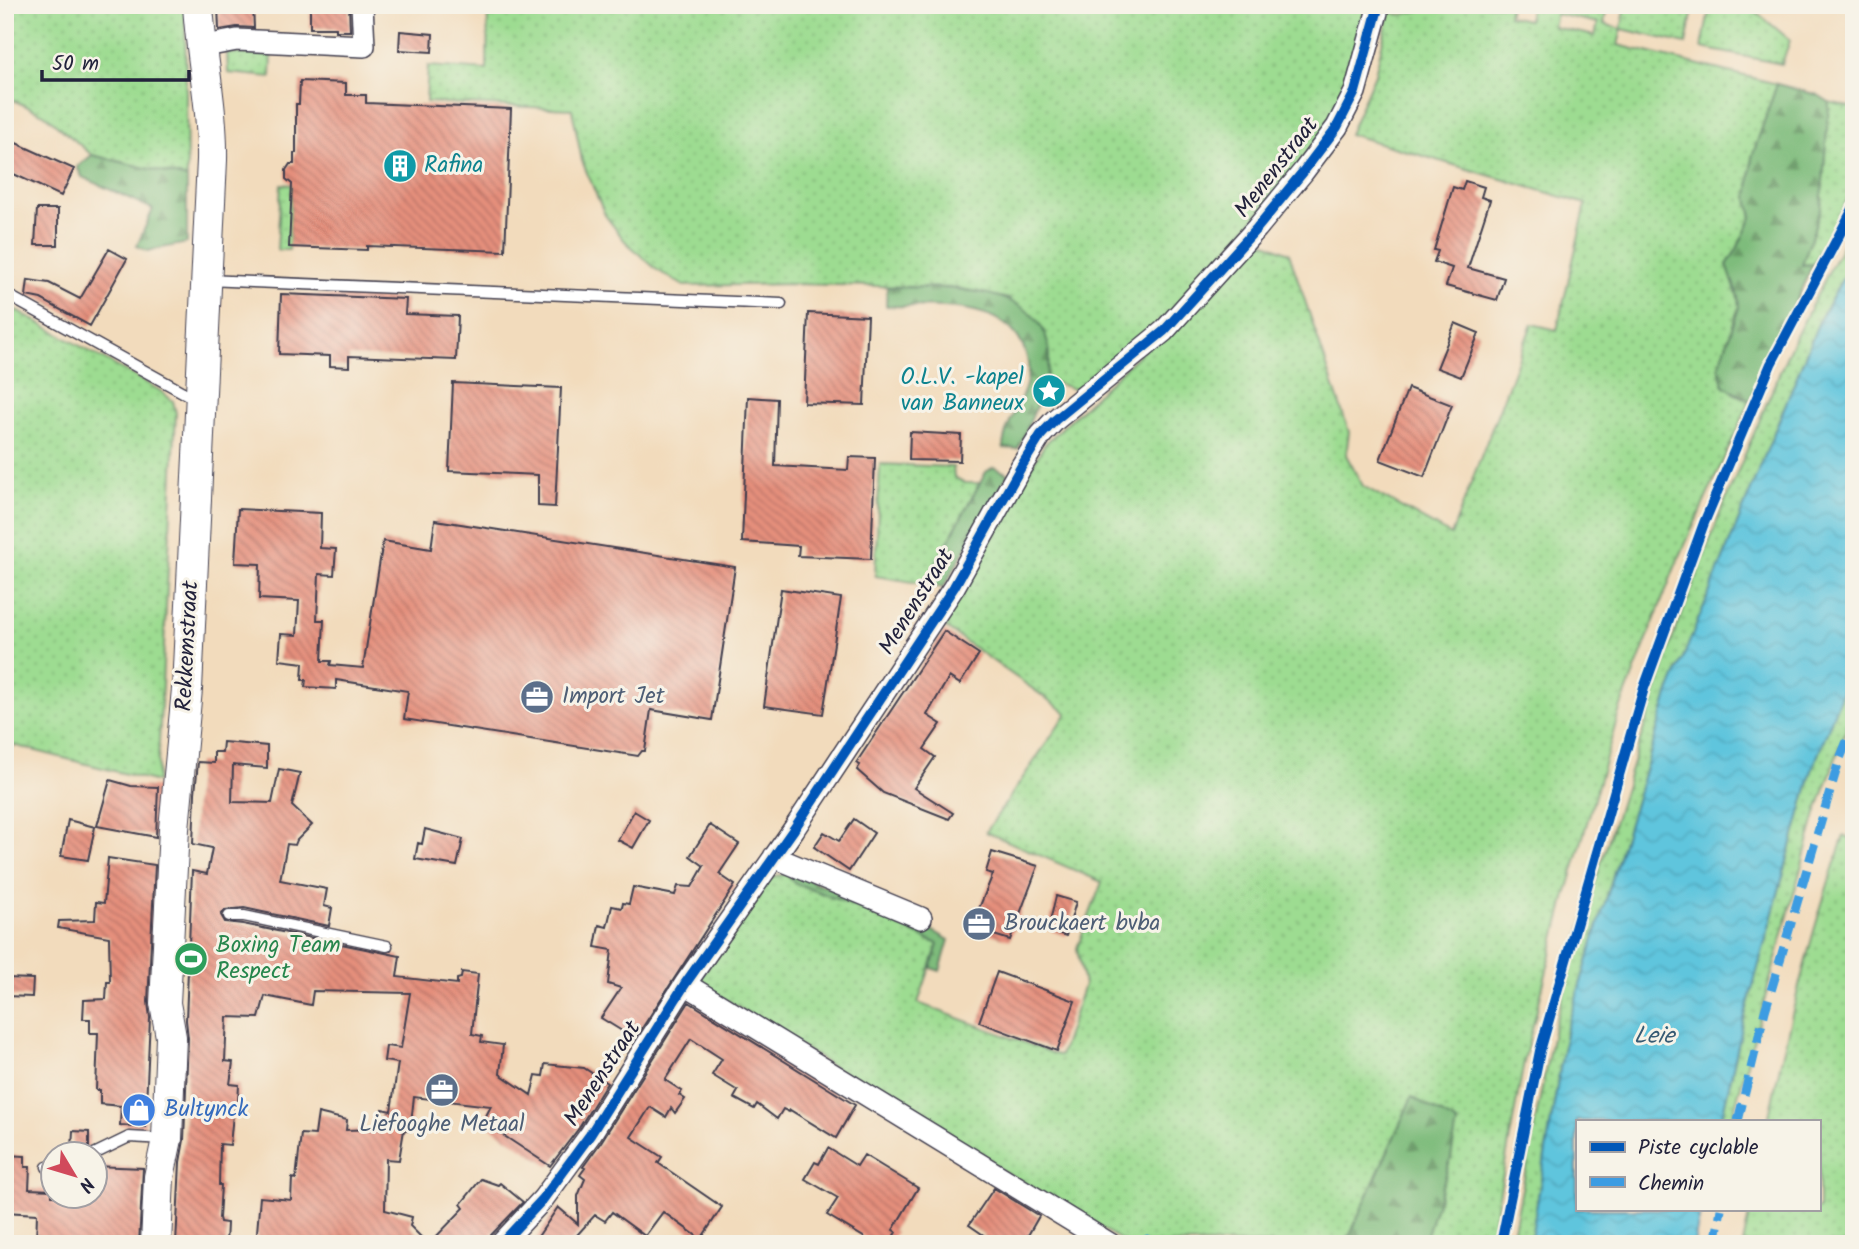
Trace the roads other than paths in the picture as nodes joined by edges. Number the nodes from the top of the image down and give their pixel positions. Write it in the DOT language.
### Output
graph roads {
  1 [pos="198,5"];
  2 [pos="362,5"];
  3 [pos="1379,5"];
  4 [pos="200,47"];
  5 [pos="1854,208"];
  6 [pos="207,279"];
  7 [pos="9,296"];
  8 [pos="781,304"];
  9 [pos="201,402"];
  10 [pos="774,858"];
  11 [pos="229,916"];
  12 [pos="921,918"];
  13 [pos="387,946"];
  14 [pos="685,984"];
  15 [pos="167,1139"];
  16 [pos="108,1148"];
  17 [pos="156,1244"];
  18 [pos="501,1244"];
  19 [pos="1110,1244"];
  20 [pos="1501,1244"];
  1 -- 4 [label="street, Rekkemstraat"];
  2 -- 4 [label="street"];
  3 -- 10 [label="street, Menenstraat"];
  4 -- 6 [label="street, Rekkemstraat"];
  5 -- 20 [label="lane"];
  6 -- 8 [label="lane"];
  6 -- 9 [label="street, Rekkemstraat"];
  7 -- 9 [label="lane"];
  9 -- 15 [label="street, Rekkemstraat"];
  10 -- 12 [label="street"];
  10 -- 14 [label="street, Menenstraat"];
  11 -- 13 [label="lane"];
  14 -- 18 [label="street, Menenstraat"];
  14 -- 19 [label="street"];
  15 -- 16 [label="lane"];
  15 -- 17 [label="street, Rekkemstraat"];
}
